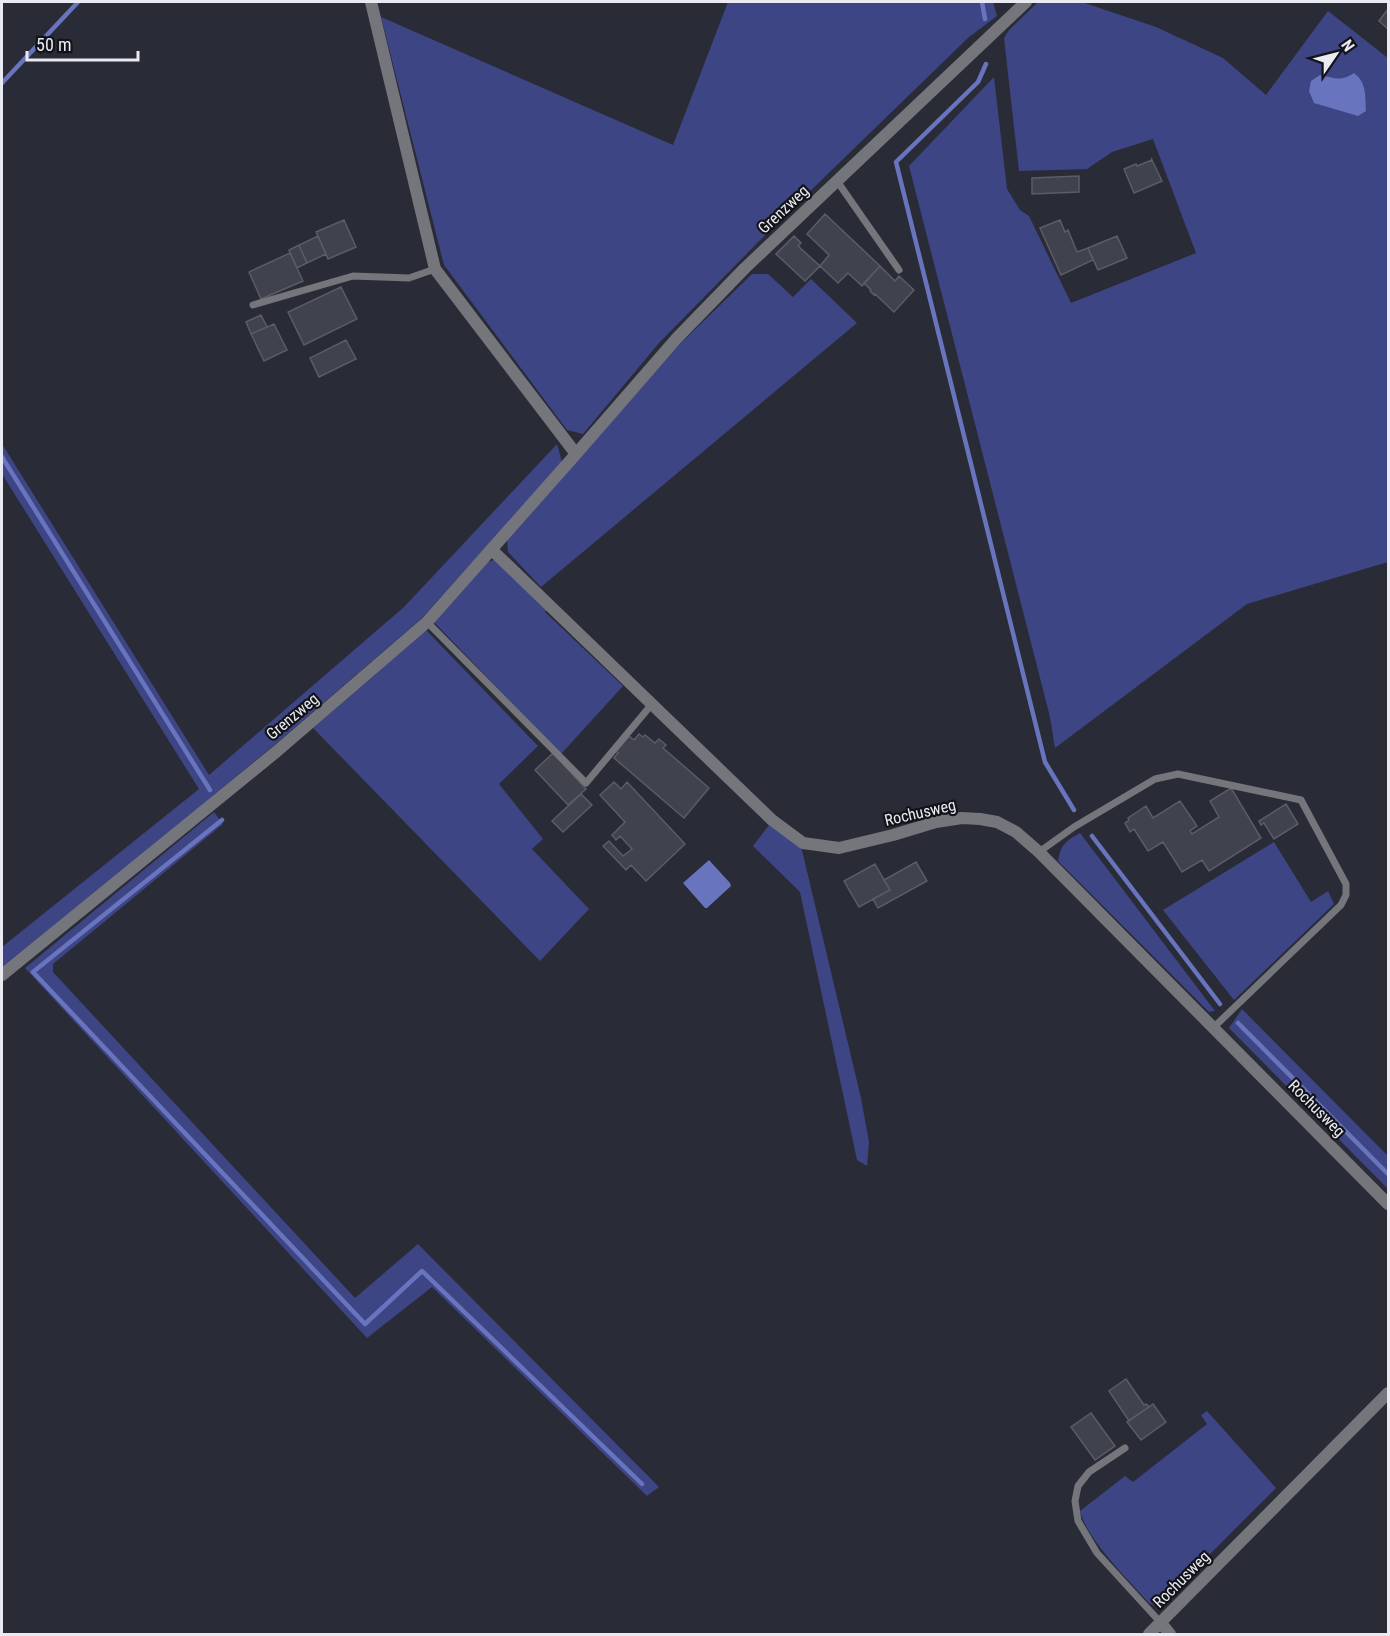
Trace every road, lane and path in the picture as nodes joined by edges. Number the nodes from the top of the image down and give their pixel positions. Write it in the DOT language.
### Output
graph roads {
  1 [pos="370,2"];
  2 [pos="1026,2"];
  3 [pos="837,181"];
  4 [pos="435,268"];
  5 [pos="899,270"];
  6 [pos="253,305"];
  7 [pos="576,454"];
  8 [pos="492,550"];
  9 [pos="427,622"];
  10 [pos="652,704"];
  11 [pos="1039,852"];
  12 [pos="2,975"];
  13 [pos="1214,1028"];
  14 [pos="1389,1204"];
  15 [pos="1389,1393"];
  16 [pos="1125,1448"];
  17 [pos="1161,1623"];
  18 [pos="1149,1635"];
  19 [pos="1170,1635"];
  1 -- 4 [label="street"];
  2 -- 3 [label="street, Grenzweg"];
  3 -- 5 [label="lane"];
  3 -- 7 [label="street, Grenzweg"];
  4 -- 6 [label="lane"];
  4 -- 7 [label="street"];
  7 -- 8 [label="street, Grenzweg"];
  8 -- 9 [label="street, Grenzweg"];
  8 -- 10 [label="street, Rochusweg"];
  9 -- 10 [label="lane"];
  9 -- 12 [label="street, Grenzweg"];
  10 -- 11 [label="street, Rochusweg"];
  11 -- 13 [label="street, Rochusweg"];
  11 -- 13 [label="lane"];
  13 -- 14 [label="street, Rochusweg"];
  15 -- 17 [label="street, Rochusweg"];
  16 -- 17 [label="lane"];
  17 -- 18 [label="street, Rochusweg"];
  17 -- 19 [label="street"];
}
